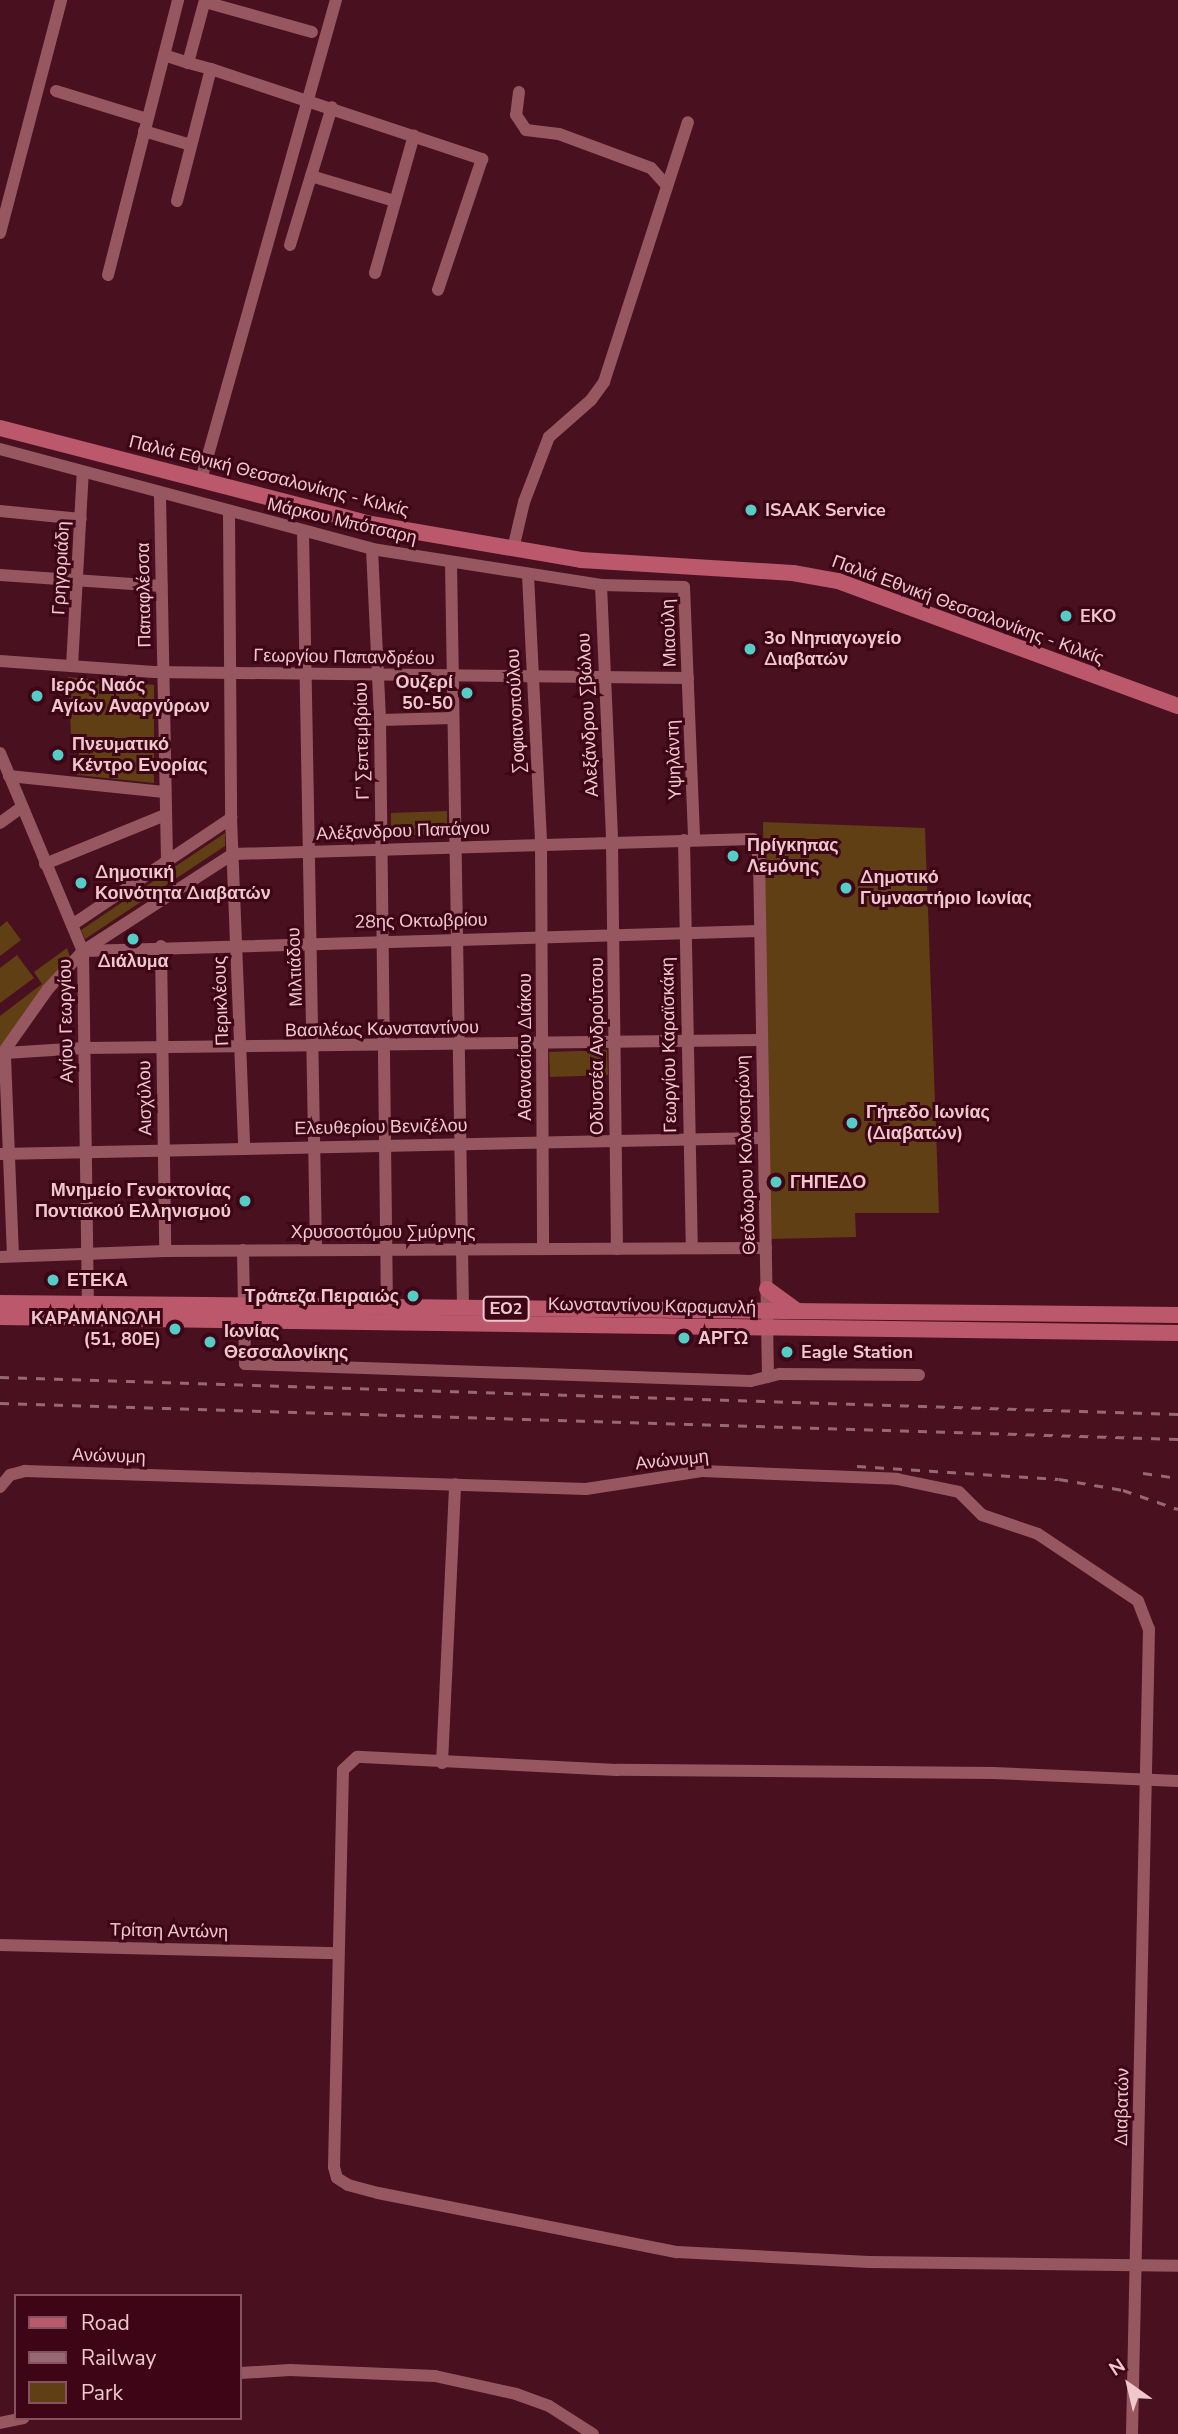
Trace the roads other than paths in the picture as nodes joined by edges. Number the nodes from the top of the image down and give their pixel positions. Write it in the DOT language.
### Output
graph roads {
  1 [pos="61,0"];
  2 [pos="178,0"];
  3 [pos="336,0"];
  4 [pos="205,1"];
  5 [pos="312,32"];
  6 [pos="164,55"];
  7 [pos="188,63"];
  8 [pos="211,69"];
  9 [pos="56,90"];
  10 [pos="519,92"];
  11 [pos="307,101"];
  12 [pos="332,107"];
  13 [pos="688,122"];
  14 [pos="146,125"];
  15 [pos="414,135"];
  16 [pos="191,145"];
  17 [pos="312,176"];
  18 [pos="667,186"];
  19 [pos="177,201"];
  20 [pos="395,201"];
  21 [pos="0,233"];
  22 [pos="290,245"];
  23 [pos="375,273"];
  24 [pos="107,275"];
  25 [pos="438,290"];
  26 [pos="0,428"];
  27 [pos="0,449"];
  28 [pos="83,472"];
  29 [pos="201,480"];
  30 [pos="160,496"];
  31 [pos="0,511"];
  32 [pos="229,513"];
  33 [pos="81,519"];
  34 [pos="303,531"];
  35 [pos="372,549"];
  36 [pos="513,549"];
  37 [pos="451,562"];
  38 [pos="0,575"];
  39 [pos="528,575"];
  40 [pos="79,580"];
  41 [pos="601,585"];
  42 [pos="162,586"];
  43 [pos="684,587"];
  44 [pos="0,661"];
  45 [pos="72,666"];
  46 [pos="163,672"];
  47 [pos="232,674"];
  48 [pos="304,675"];
  49 [pos="378,676"];
  50 [pos="452,676"];
  51 [pos="531,678"];
  52 [pos="604,678"];
  53 [pos="688,678"];
  54 [pos="1178,706"];
  55 [pos="453,718"];
  56 [pos="380,720"];
  57 [pos="0,753"];
  58 [pos="9,776"];
  59 [pos="164,792"];
  60 [pos="22,807"];
  61 [pos="165,814"];
  62 [pos="231,818"];
  63 [pos="0,823"];
  64 [pos="753,839"];
  65 [pos="689,840"];
  66 [pos="612,842"];
  67 [pos="541,845"];
  68 [pos="454,847"];
  69 [pos="381,849"];
  70 [pos="310,851"];
  71 [pos="233,854"];
  72 [pos="167,861"];
  73 [pos="46,864"];
  74 [pos="72,925"];
  75 [pos="760,931"];
  76 [pos="684,932"];
  77 [pos="614,934"];
  78 [pos="542,936"];
  79 [pos="457,938"];
  80 [pos="383,940"];
  81 [pos="312,942"];
  82 [pos="237,944"];
  83 [pos="161,946"];
  84 [pos="83,951"];
  85 [pos="760,1040"];
  86 [pos="614,1041"];
  87 [pos="686,1041"];
  88 [pos="541,1043"];
  89 [pos="458,1045"];
  90 [pos="385,1046"];
  91 [pos="162,1047"];
  92 [pos="315,1047"];
  93 [pos="85,1048"];
  94 [pos="240,1049"];
  95 [pos="2,1055"];
  96 [pos="762,1139"];
  97 [pos="688,1140"];
  98 [pos="615,1141"];
  99 [pos="542,1142"];
  100 [pos="461,1143"];
  101 [pos="387,1144"];
  102 [pos="316,1145"];
  103 [pos="244,1146"];
  104 [pos="163,1148"];
  105 [pos="86,1149"];
  106 [pos="6,1154"];
  107 [pos="692,1248"];
  108 [pos="766,1248"];
  109 [pos="543,1249"];
  110 [pos="617,1249"];
  111 [pos="243,1250"];
  112 [pos="316,1250"];
  113 [pos="388,1250"];
  114 [pos="462,1250"];
  115 [pos="165,1251"];
  116 [pos="87,1254"];
  117 [pos="7,1256"];
  118 [pos="767,1289"];
  119 [pos="0,1303"];
  120 [pos="88,1304"];
  121 [pos="387,1307"];
  122 [pos="463,1308"];
  123 [pos="797,1311"];
  124 [pos="244,1313"];
  125 [pos="1178,1315"];
  126 [pos="0,1317"];
  127 [pos="768,1319"];
  128 [pos="1178,1333"];
  129 [pos="919,1375"];
  130 [pos="768,1377"];
  131 [pos="455,1484"];
  132 [pos="0,1487"];
  133 [pos="442,1763"];
  134 [pos="1147,1780"];
  135 [pos="1178,1781"];
  136 [pos="0,1945"];
  137 [pos="338,1953"];
  138 [pos="1138,2266"];
  139 [pos="1178,2266"];
  140 [pos="242,2374"];
  141 [pos="593,2434"];
  142 [pos="1132,2434"];
  1 -- 21 [label="street"];
  2 -- 6 [label="street"];
  3 -- 11 [label="street"];
  4 -- 5 [label="street"];
  4 -- 7 [label="street"];
  6 -- 7 [label="street"];
  6 -- 14 [label="street"];
  7 -- 8 [label="street"];
  8 -- 11 [label="street"];
  8 -- 16 [label="street"];
  9 -- 14 [label="street"];
  10 -- 18 [label="street"];
  11 -- 12 [label="street"];
  11 -- 29 [label="street"];
  12 -- 15 [label="street"];
  12 -- 17 [label="street"];
  13 -- 18 [label="street"];
  14 -- 16 [label="street"];
  14 -- 24 [label="street"];
  15 -- 20 [label="street"];
  15 -- 25 [label="street"];
  16 -- 19 [label="street"];
  17 -- 20 [label="street"];
  17 -- 22 [label="street"];
  18 -- 36 [label="street"];
  20 -- 23 [label="street"];
  26 -- 29 [label="main road, Παλιά Εθνική Θεσσαλονίκης - Κιλκίς"];
  27 -- 28 [label="street, Μάρκου Μπότσαρη"];
  28 -- 30 [label="street, Μάρκου Μπότσαρη"];
  28 -- 33 [label="street, Γρηγοριάδη"];
  29 -- 36 [label="main road, Παλιά Εθνική Θεσσαλονίκης - Κιλκίς"];
  30 -- 32 [label="street, Μάρκου Μπότσαρη"];
  30 -- 42 [label="street, Παπαφλέσσα"];
  31 -- 33 [label="street"];
  32 -- 34 [label="street, Μάρκου Μπότσαρη"];
  32 -- 47 [label="street, Περικλέους"];
  33 -- 40 [label="street, Γρηγοριάδη"];
  34 -- 35 [label="street, Μάρκου Μπότσαρη"];
  34 -- 48 [label="street, Μιλτιάδου"];
  35 -- 37 [label="street, Μάρκου Μπότσαρη"];
  35 -- 49 [label="street, Γ' Σεπτεμβρίου"];
  36 -- 54 [label="main road, Παλιά Εθνική Θεσσαλονίκης - Κιλκίς"];
  37 -- 39 [label="street, Μάρκου Μπότσαρη"];
  37 -- 50 [label="street"];
  38 -- 40 [label="street"];
  39 -- 41 [label="street, Μάρκου Μπότσαρη"];
  39 -- 51 [label="street, Σοφιανοπούλου"];
  40 -- 42 [label="street"];
  40 -- 45 [label="street, Γρηγοριάδη"];
  41 -- 43 [label="street, Μάρκου Μπότσαρη"];
  41 -- 52 [label="street, Αλεξάνδρου Σβώλου"];
  42 -- 46 [label="street, Παπαφλέσσα"];
  43 -- 53 [label="street, Μιαούλη"];
  44 -- 45 [label="street, Γεωργίου Παπανδρέου"];
  45 -- 46 [label="street, Γεωργίου Παπανδρέου"];
  46 -- 47 [label="street, Γεωργίου Παπανδρέου"];
  46 -- 59 [label="street, Παπαφλέσσα"];
  47 -- 48 [label="street, Γεωργίου Παπανδρέου"];
  47 -- 62 [label="street, Περικλέους"];
  48 -- 49 [label="street, Γεωργίου Παπανδρέου"];
  48 -- 70 [label="street, Μιλτιάδου"];
  49 -- 50 [label="street, Γεωργίου Παπανδρέου"];
  49 -- 56 [label="street, Γ' Σεπτεμβρίου"];
  50 -- 51 [label="street, Γεωργίου Παπανδρέου"];
  50 -- 55 [label="street"];
  51 -- 52 [label="street, Γεωργίου Παπανδρέου"];
  51 -- 67 [label="street, Σοφιανοπούλου"];
  52 -- 53 [label="street, Γεωργίου Παπανδρέου"];
  52 -- 66 [label="street, Αλεξάνδρου Σβώλου"];
  53 -- 65 [label="street, Υψηλάντη"];
  55 -- 56 [label="street"];
  55 -- 68 [label="street"];
  56 -- 69 [label="street, Γ' Σεπτεμβρίου"];
  57 -- 58 [label="street, Αγίου Γεωργίου"];
  58 -- 59 [label="street"];
  58 -- 60 [label="street, Αγίου Γεωργίου"];
  59 -- 61 [label="street, Παπαφλέσσα"];
  60 -- 63 [label="street"];
  60 -- 73 [label="street, Αγίου Γεωργίου"];
  61 -- 72 [label="street, Παπαφλέσσα"];
  61 -- 73 [label="street"];
  62 -- 71 [label="street, Περικλέους"];
  62 -- 72 [label="street"];
  64 -- 65 [label="street, Αλέξανδρου Παπάγου"];
  64 -- 75 [label="street, Θεόδωρου Κολοκοτρώνη"];
  65 -- 66 [label="street, Αλέξανδρου Παπάγου"];
  65 -- 76 [label="street, Γεωργίου Καραϊσκάκη"];
  66 -- 67 [label="street, Αλέξανδρου Παπάγου"];
  66 -- 77 [label="street, Οδυσσέα Ανδρούτσου"];
  67 -- 68 [label="street, Αλέξανδρου Παπάγου"];
  67 -- 78 [label="street, Αθανασίου Διάκου"];
  68 -- 69 [label="street, Αλέξανδρου Παπάγου"];
  68 -- 79 [label="street"];
  69 -- 70 [label="street, Αλέξανδρου Παπάγου"];
  69 -- 80 [label="street, Γ' Σεπτεμβρίου"];
  70 -- 71 [label="street, Αλέξανδρου Παπάγου"];
  70 -- 81 [label="street, Μιλτιάδου"];
  71 -- 82 [label="street, Περικλέους"];
  71 -- 84 [label="street"];
  72 -- 74 [label="street"];
  73 -- 74 [label="street, Αγίου Γεωργίου"];
  74 -- 84 [label="street, Αγίου Γεωργίου"];
  75 -- 76 [label="street, 28ης Οκτωβρίου"];
  75 -- 85 [label="street, Θεόδωρου Κολοκοτρώνη"];
  76 -- 77 [label="street, 28ης Οκτωβρίου"];
  76 -- 87 [label="street, Γεωργίου Καραϊσκάκη"];
  77 -- 78 [label="street, 28ης Οκτωβρίου"];
  77 -- 86 [label="street, Οδυσσέα Ανδρούτσου"];
  78 -- 79 [label="street, 28ης Οκτωβρίου"];
  78 -- 88 [label="street, Αθανασίου Διάκου"];
  79 -- 80 [label="street, 28ης Οκτωβρίου"];
  79 -- 89 [label="street"];
  80 -- 81 [label="street, 28ης Οκτωβρίου"];
  80 -- 90 [label="street, Γ' Σεπτεμβρίου"];
  81 -- 82 [label="street, 28ης Οκτωβρίου"];
  81 -- 92 [label="street, Μιλτιάδου"];
  82 -- 83 [label="street, 28ης Οκτωβρίου"];
  82 -- 94 [label="street, Περικλέους"];
  83 -- 84 [label="street, 28ης Οκτωβρίου"];
  83 -- 91 [label="street, Αισχύλου"];
  84 -- 93 [label="street, Αγίου Γεωργίου"];
  84 -- 95 [label="street"];
  85 -- 87 [label="street, Βασιλέως Κωνσταντίνου"];
  85 -- 96 [label="street, Θεόδωρου Κολοκοτρώνη"];
  86 -- 87 [label="street, Βασιλέως Κωνσταντίνου"];
  86 -- 88 [label="street, Βασιλέως Κωνσταντίνου"];
  86 -- 98 [label="street, Οδυσσέα Ανδρούτσου"];
  87 -- 97 [label="street, Γεωργίου Καραϊσκάκη"];
  88 -- 89 [label="street, Βασιλέως Κωνσταντίνου"];
  88 -- 99 [label="street, Αθανασίου Διάκου"];
  89 -- 90 [label="street, Βασιλέως Κωνσταντίνου"];
  89 -- 100 [label="street"];
  90 -- 92 [label="street, Βασιλέως Κωνσταντίνου"];
  90 -- 101 [label="street, Γ' Σεπτεμβρίου"];
  91 -- 93 [label="street, Βασιλέως Κωνσταντίνου"];
  91 -- 94 [label="street, Βασιλέως Κωνσταντίνου"];
  91 -- 104 [label="street, Αισχύλου"];
  92 -- 94 [label="street, Βασιλέως Κωνσταντίνου"];
  92 -- 102 [label="street, Μιλτιάδου"];
  93 -- 95 [label="street, Βασιλέως Κωνσταντίνου"];
  93 -- 105 [label="street, Αγίου Γεωργίου"];
  94 -- 103 [label="street, Περικλέους"];
  95 -- 106 [label="street"];
  96 -- 97 [label="street, Ελευθερίου Βενιζέλου"];
  96 -- 108 [label="street, Θεόδωρου Κολοκοτρώνη"];
  97 -- 98 [label="street, Ελευθερίου Βενιζέλου"];
  97 -- 107 [label="street, Γεωργίου Καραϊσκάκη"];
  98 -- 99 [label="street, Ελευθερίου Βενιζέλου"];
  98 -- 110 [label="street, Οδυσσέα Ανδρούτσου"];
  99 -- 100 [label="street, Ελευθερίου Βενιζέλου"];
  99 -- 109 [label="street, Αθανασίου Διάκου"];
  100 -- 101 [label="street, Ελευθερίου Βενιζέλου"];
  100 -- 114 [label="street"];
  101 -- 102 [label="street, Ελευθερίου Βενιζέλου"];
  101 -- 113 [label="street, Γ' Σεπτεμβρίου"];
  102 -- 103 [label="street, Ελευθερίου Βενιζέλου"];
  102 -- 112 [label="street, Μιλτιάδου"];
  103 -- 104 [label="street, Ελευθερίου Βενιζέλου"];
  104 -- 105 [label="street, Ελευθερίου Βενιζέλου"];
  104 -- 115 [label="street, Αισχύλου"];
  105 -- 106 [label="street, Ελευθερίου Βενιζέλου"];
  105 -- 116 [label="street, Αγίου Γεωργίου"];
  106 -- 117 [label="street"];
  107 -- 108 [label="street, Χρυσοστόμου Σμύρνης"];
  107 -- 110 [label="street, Χρυσοστόμου Σμύρνης"];
  108 -- 118 [label="street, Θεόδωρου Κολοκοτρώνη"];
  109 -- 110 [label="street, Χρυσοστόμου Σμύρνης"];
  109 -- 114 [label="street, Χρυσοστόμου Σμύρνης"];
  111 -- 112 [label="street, Χρυσοστόμου Σμύρνης"];
  111 -- 115 [label="street, Χρυσοστόμου Σμύρνης"];
  111 -- 124 [label="street"];
  112 -- 113 [label="street, Χρυσοστόμου Σμύρνης"];
  113 -- 114 [label="street, Χρυσοστόμου Σμύρνης"];
  113 -- 121 [label="street, Γ' Σεπτεμβρίου"];
  114 -- 122 [label="street"];
  115 -- 116 [label="street, Χρυσοστόμου Σμύρνης"];
  116 -- 117 [label="street, Χρυσοστόμου Σμύρνης"];
  116 -- 120 [label="street, Αγίου Γεωργίου"];
  118 -- 123 [label="main road"];
  118 -- 127 [label="street, Θεόδωρου Κολοκοτρώνη"];
  119 -- 120 [label="main road, Κωνσταντίνου Καραμανλή / ΕΟ2"];
  120 -- 124 [label="main road, Κωνσταντίνου Καραμανλή / ΕΟ2"];
  121 -- 122 [label="main road, Κωνσταντίνου Καραμανλή / ΕΟ2"];
  121 -- 124 [label="main road, Κωνσταντίνου Καραμανλή / ΕΟ2"];
  122 -- 127 [label="main road, Κωνσταντίνου Καραμανλή / ΕΟ2"];
  123 -- 125 [label="main road, Κωνσταντίνου Καραμανλή / ΕΟ2"];
  123 -- 127 [label="main road, Κωνσταντίνου Καραμανλή / ΕΟ2"];
  124 -- 126 [label="main road, Κωνσταντίνου Καραμανλή / ΕΟ2"];
  124 -- 127 [label="main road, Κωνσταντίνου Καραμανλή / ΕΟ2"];
  124 -- 130 [label="street"];
  127 -- 128 [label="main road, Κωνσταντίνου Καραμανλή / ΕΟ2"];
  127 -- 130 [label="street, Θεόδωρου Κολοκοτρώνη"];
  129 -- 130 [label="street"];
  131 -- 132 [label="street, Ανώνυμη"];
  131 -- 133 [label="street"];
  131 -- 134 [label="street, Ανώνυμη"];
  133 -- 134 [label="street"];
  133 -- 137 [label="street"];
  134 -- 135 [label="street"];
  134 -- 138 [label="street, Διαβατών"];
  136 -- 137 [label="street, Τρίτση Αντώνη"];
  137 -- 138 [label="street"];
  138 -- 139 [label="street"];
  138 -- 142 [label="street, Διαβατών"];
  140 -- 141 [label="street"];
}
